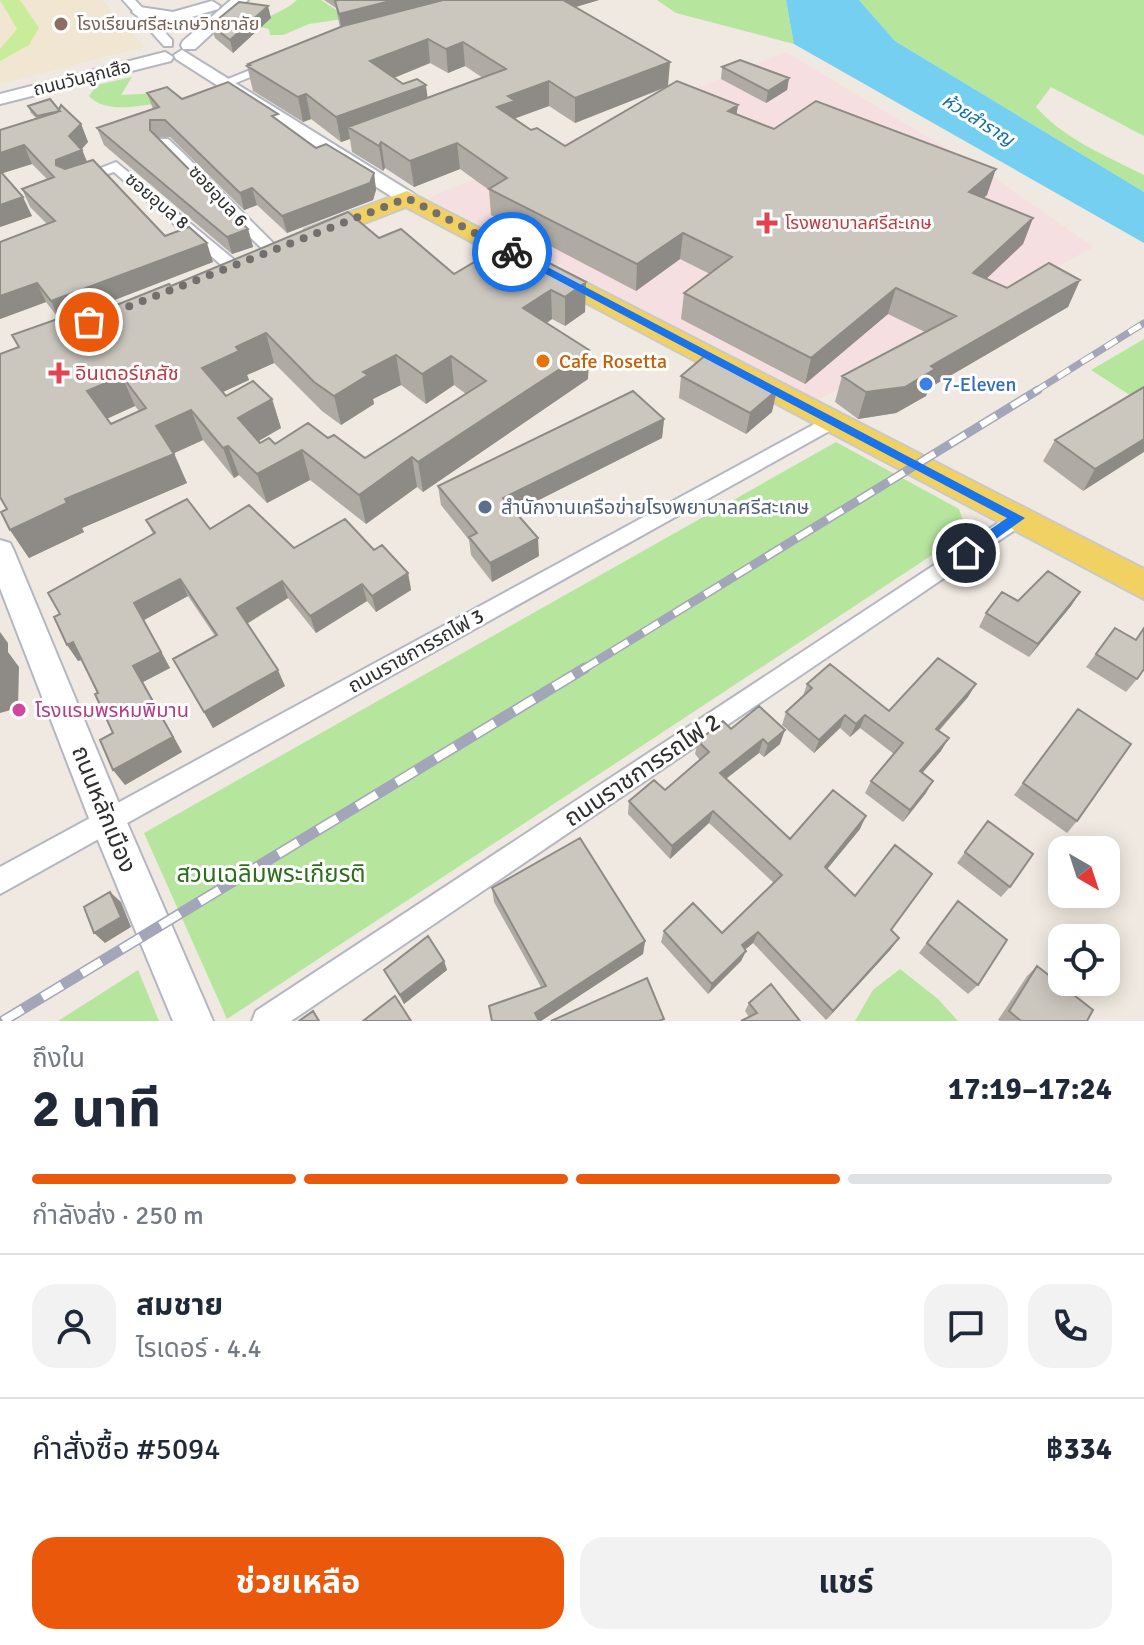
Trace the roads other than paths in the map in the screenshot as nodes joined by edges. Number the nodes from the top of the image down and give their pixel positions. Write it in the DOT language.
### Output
graph roads {
  1 [pos="240,0"];
  2 [pos="216,3"];
  3 [pos="134,6"];
  4 [pos="191,23"];
  5 [pos="211,25"];
  6 [pos="173,49"];
  7 [pos="282,63"];
  8 [pos="224,83"];
  9 [pos="0,89"];
  10 [pos="0,99"];
  11 [pos="163,142"];
  12 [pos="72,181"];
  13 [pos="407,198"];
  14 [pos="272,250"];
  15 [pos="232,266"];
  16 [pos="204,277"];
  17 [pos="833,420"];
  18 [pos="1018,518"];
  19 [pos="0,551"];
  20 [pos="1144,585"];
  21 [pos="108,821"];
  22 [pos="0,881"];
  23 [pos="193,1021"];
  24 [pos="266,1021"];
  1 -- 5 [label="street"];
  2 -- 3 [label="street"];
  2 -- 4 [label="street"];
  3 -- 6 [label="street"];
  4 -- 5 [label="street"];
  4 -- 6 [label="street"];
  5 -- 6 [label="street"];
  6 -- 8 [label="street"];
  6 -- 9 [label="street, ถนนวันลูกเสือ"];
  6 -- 10 [label="street, ถนนวันลูกเสือ"];
  7 -- 8 [label="street"];
  8 -- 13 [label="street"];
  11 -- 14 [label="street, ซอยอุบล 6"];
  12 -- 15 [label="street, ซอยอุบล 8"];
  13 -- 14 [label="main road"];
  13 -- 17 [label="main road"];
  14 -- 15 [label="main road"];
  15 -- 16 [label="main road"];
  17 -- 18 [label="main road"];
  17 -- 21 [label="street, ถนนราชการรถไฟ 3"];
  18 -- 20 [label="main road"];
  18 -- 24 [label="street, ถนนราชการรถไฟ 2"];
  19 -- 21 [label="street, ถนนหลักเมือง"];
  21 -- 22 [label="street, ถนนราชการรถไฟ 3"];
  21 -- 23 [label="street, ถนนหลักเมือง"];
}
